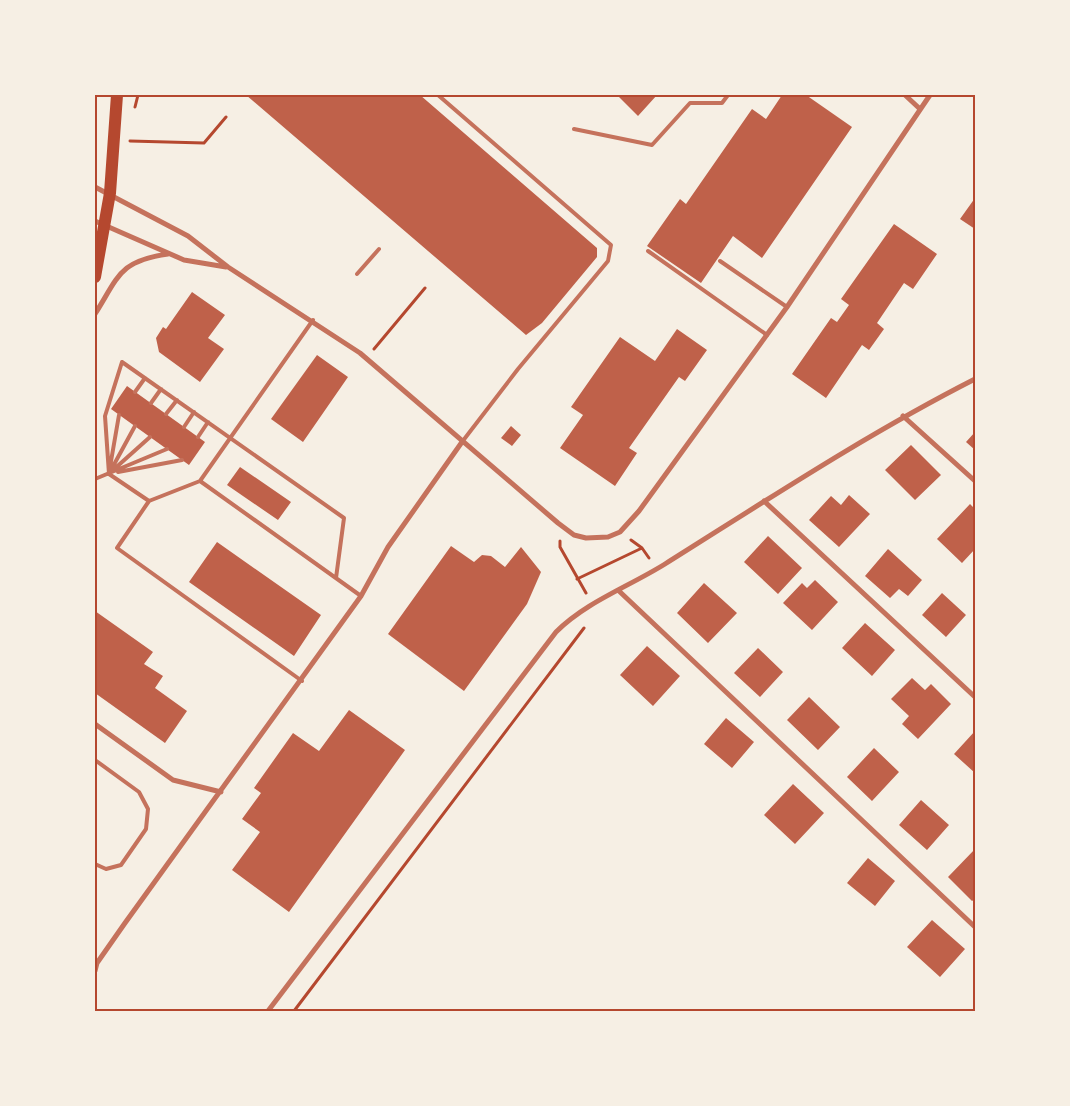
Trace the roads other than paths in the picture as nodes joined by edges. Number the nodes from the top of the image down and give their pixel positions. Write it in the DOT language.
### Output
graph roads {
  1 [pos="117,95"];
  2 [pos="438,95"];
  3 [pos="728,95"];
  4 [pos="904,95"];
  5 [pos="930,95"];
  6 [pos="920,109"];
  7 [pos="574,130"];
  8 [pos="95,187"];
  9 [pos="110,192"];
  10 [pos="100,223"];
  11 [pos="379,249"];
  12 [pos="648,251"];
  13 [pos="168,254"];
  14 [pos="720,261"];
  15 [pos="228,267"];
  16 [pos="357,274"];
  17 [pos="95,277"];
  18 [pos="786,307"];
  19 [pos="95,314"];
  20 [pos="313,320"];
  21 [pos="767,334"];
  22 [pos="145,378"];
  23 [pos="975,379"];
  24 [pos="161,389"];
  25 [pos="135,392"];
  26 [pos="176,400"];
  27 [pos="151,403"];
  28 [pos="194,412"];
  29 [pos="166,414"];
  30 [pos="119,415"];
  31 [pos="903,416"];
  32 [pos="208,422"];
  33 [pos="135,426"];
  34 [pos="184,427"];
  35 [pos="150,437"];
  36 [pos="198,437"];
  37 [pos="231,438"];
  38 [pos="462,442"];
  39 [pos="167,449"];
  40 [pos="182,460"];
  41 [pos="109,474"];
  42 [pos="95,479"];
  43 [pos="200,481"];
  44 [pos="975,481"];
  45 [pos="149,500"];
  46 [pos="764,502"];
  47 [pos="336,578"];
  48 [pos="619,591"];
  49 [pos="362,596"];
  50 [pos="302,680"];
  51 [pos="975,697"];
  52 [pos="95,724"];
  53 [pos="95,760"];
  54 [pos="221,792"];
  55 [pos="95,864"];
  56 [pos="975,927"];
  57 [pos="95,970"];
  58 [pos="268,1011"];
  1 -- 9 [label="main road"];
  2 -- 38 [label="lane"];
  3 -- 7 [label="lane"];
  4 -- 6 [label="street"];
  5 -- 6 [label="street"];
  6 -- 18 [label="street"];
  8 -- 9 [label="street"];
  9 -- 10 [label="main road"];
  9 -- 15 [label="street"];
  10 -- 13 [label="street"];
  10 -- 17 [label="main road"];
  11 -- 16 [label="lane"];
  12 -- 21 [label="lane"];
  13 -- 15 [label="street"];
  13 -- 19 [label="street"];
  14 -- 18 [label="lane"];
  15 -- 20 [label="street"];
  18 -- 21 [label="street"];
  20 -- 37 [label="lane"];
  20 -- 38 [label="street"];
  21 -- 38 [label="street"];
  22 -- 24 [label="lane"];
  22 -- 25 [label="lane"];
  22 -- 41 [label="lane"];
  23 -- 31 [label="street"];
  24 -- 26 [label="lane"];
  24 -- 27 [label="lane"];
  26 -- 28 [label="lane"];
  26 -- 29 [label="lane"];
  28 -- 32 [label="lane"];
  28 -- 34 [label="lane"];
  30 -- 41 [label="lane"];
  31 -- 44 [label="street"];
  31 -- 46 [label="street"];
  32 -- 36 [label="lane"];
  32 -- 37 [label="lane"];
  33 -- 41 [label="lane"];
  35 -- 41 [label="lane"];
  37 -- 43 [label="lane"];
  37 -- 47 [label="lane"];
  38 -- 49 [label="street"];
  39 -- 41 [label="lane"];
  40 -- 41 [label="lane"];
  41 -- 42 [label="lane"];
  41 -- 45 [label="lane"];
  43 -- 45 [label="lane"];
  43 -- 47 [label="lane"];
  45 -- 50 [label="lane"];
  46 -- 48 [label="street"];
  46 -- 51 [label="street"];
  47 -- 49 [label="lane"];
  48 -- 56 [label="street"];
  48 -- 58 [label="street"];
  49 -- 50 [label="street"];
  50 -- 54 [label="street"];
  52 -- 54 [label="street"];
  53 -- 55 [label="lane"];
  54 -- 57 [label="street"];
}
